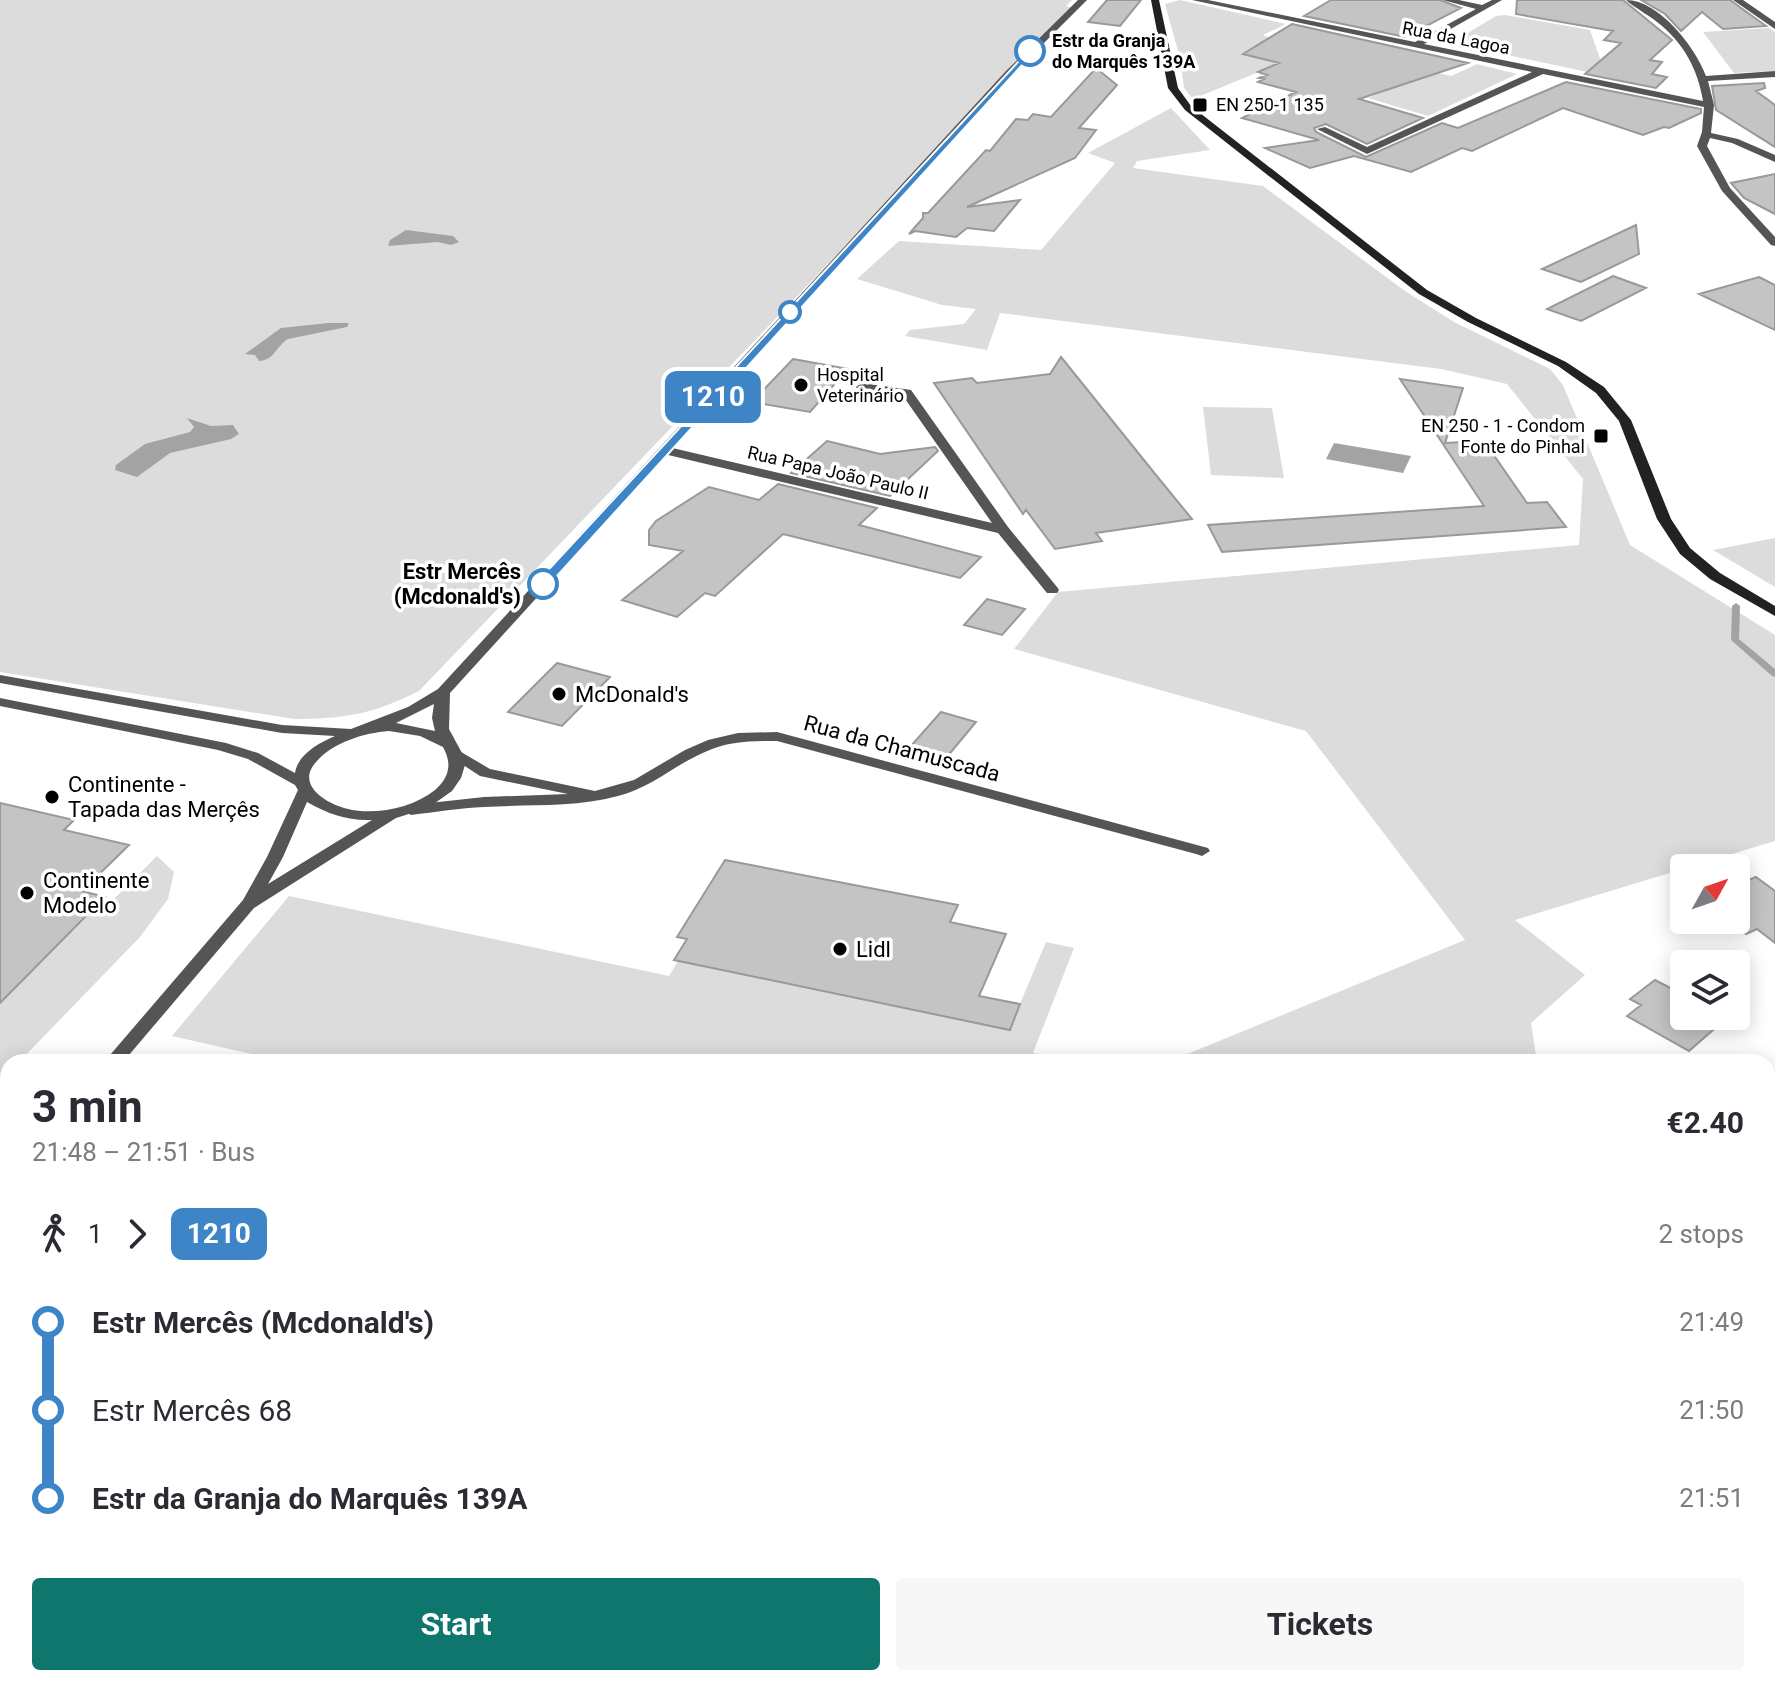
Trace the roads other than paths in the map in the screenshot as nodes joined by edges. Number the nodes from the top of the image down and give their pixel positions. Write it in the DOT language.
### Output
graph roads {
  1 [pos="1083,0"];
  2 [pos="1155,0"];
  3 [pos="1196,0"];
  4 [pos="1447,0"];
  5 [pos="1498,0"];
  6 [pos="1630,0"];
  7 [pos="1737,0"];
  8 [pos="1480,7"];
  9 [pos="1775,26"];
  10 [pos="1414,46"];
  11 [pos="1541,71"];
  12 [pos="1775,74"];
  13 [pos="1703,79"];
  14 [pos="1709,105"];
  15 [pos="1322,129"];
  16 [pos="1707,135"];
  17 [pos="1775,159"];
  18 [pos="1775,243"];
  19 [pos="862,387"];
  20 [pos="664,450"];
  21 [pos="1003,530"];
  22 [pos="1052,590"];
  23 [pos="1775,612"];
  24 [pos="0,679"];
  25 [pos="443,692"];
  26 [pos="0,702"];
  27 [pos="362,731"];
  28 [pos="451,748"];
  29 [pos="302,787"];
  30 [pos="599,796"];
  31 [pos="411,810"];
  32 [pos="394,814"];
  33 [pos="1202,851"];
  34 [pos="248,904"];
  35 [pos="120,1054"];
  1 -- 20 [label="street"];
  2 -- 23 [label="main road"];
  3 -- 10 [label="street, Rua da Lagoa"];
  4 -- 8 [label="street"];
  5 -- 8 [label="street"];
  6 -- 13 [label="street"];
  7 -- 9 [label="street"];
  8 -- 10 [label="street"];
  10 -- 11 [label="street, Rua da Lagoa"];
  11 -- 14 [label="street, Rua da Lagoa"];
  11 -- 15 [label="street"];
  12 -- 13 [label="street"];
  13 -- 14 [label="street"];
  14 -- 16 [label="street"];
  16 -- 17 [label="street"];
  16 -- 18 [label="street"];
  19 -- 21 [label="street, Rua Papa João Paulo II"];
  20 -- 21 [label="street, Rua Papa João Paulo II"];
  20 -- 25 [label="street"];
  21 -- 22 [label="street, Rua Papa João Paulo II"];
  24 -- 27 [label="street"];
  25 -- 27 [label="street"];
  25 -- 28 [label="street"];
  26 -- 29 [label="street"];
  27 -- 28 [label="street"];
  27 -- 29 [label="street"];
  28 -- 30 [label="street, Rua da Chamuscada"];
  28 -- 31 [label="street"];
  29 -- 32 [label="street"];
  29 -- 34 [label="street"];
  30 -- 31 [label="street, Rua da Chamuscada"];
  30 -- 33 [label="street, Rua da Chamuscada"];
  31 -- 32 [label="street"];
  32 -- 34 [label="street"];
  34 -- 35 [label="street"];
}
